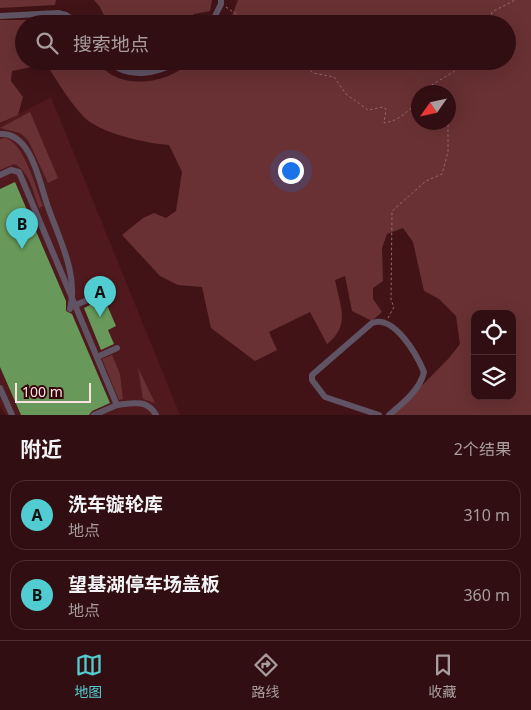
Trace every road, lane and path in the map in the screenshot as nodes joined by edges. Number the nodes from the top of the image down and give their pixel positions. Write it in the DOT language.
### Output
graph roads {
  1 [pos="514,0"];
  2 [pos="221,2"];
  3 [pos="15,15"];
  4 [pos="19,15"];
  5 [pos="66,15"];
  6 [pos="216,15"];
  7 [pos="238,15"];
  8 [pos="491,15"];
  9 [pos="0,16"];
  10 [pos="121,70"];
  11 [pos="157,70"];
  12 [pos="310,70"];
  13 [pos="456,70"];
  14 [pos="432,84"];
  15 [pos="411,109"];
  16 [pos="448,130"];
  17 [pos="0,134"];
  18 [pos="0,175"];
  19 [pos="105,292"];
  20 [pos="73,307"];
  21 [pos="388,323"];
  22 [pos="117,348"];
  23 [pos="97,357"];
  24 [pos="0,388"];
  25 [pos="117,404"];
  26 [pos="12,415"];
  27 [pos="94,415"];
  28 [pos="156,415"];
  29 [pos="379,415"];
  30 [pos="389,415"];
  1 -- 8 [label="path"];
  2 -- 6 [label="street"];
  2 -- 7 [label="path"];
  3 -- 9 [label="street"];
  4 -- 5 [label="street"];
  10 -- 11 [label="street"];
  12 -- 15 [label="path"];
  13 -- 14 [label="path"];
  16 -- 21 [label="path"];
  17 -- 20 [label="street, bridge"];
  18 -- 20 [label="street"];
  19 -- 20 [label="street"];
  20 -- 23 [label="street"];
  21 -- 29 [label="street"];
  21 -- 30 [label="street"];
  22 -- 23 [label="street"];
  23 -- 25 [label="street"];
  24 -- 26 [label="street"];
  25 -- 27 [label="street"];
  25 -- 28 [label="street"];
}
